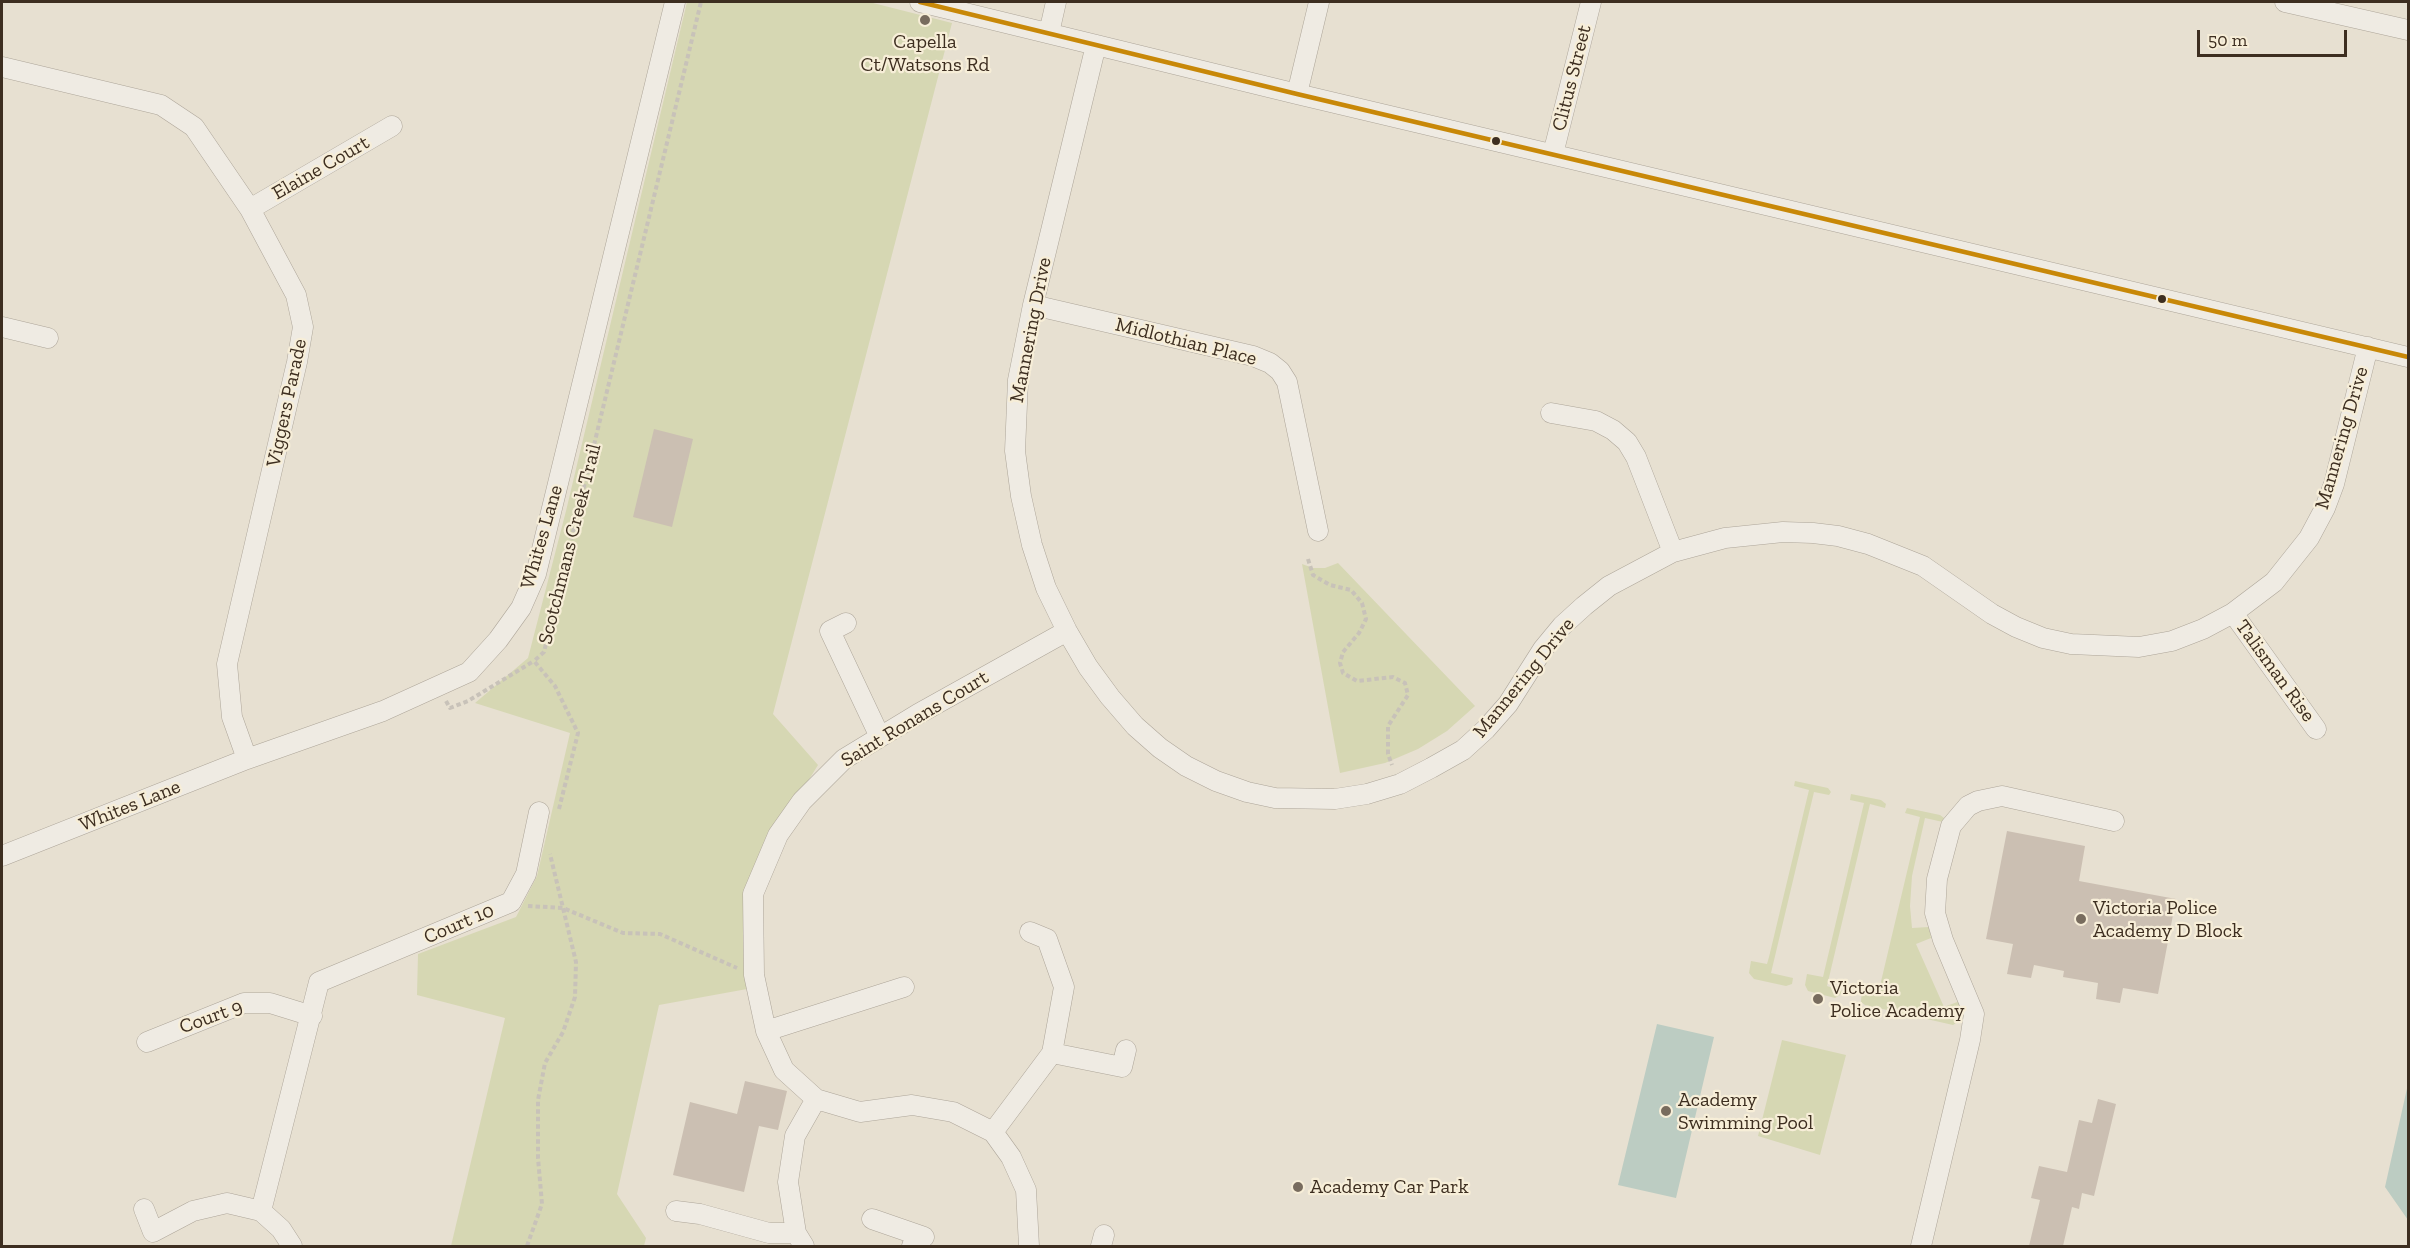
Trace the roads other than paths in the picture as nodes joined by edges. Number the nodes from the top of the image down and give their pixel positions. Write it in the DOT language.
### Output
graph roads {
  1 [pos="675,2"];
  2 [pos="920,2"];
  3 [pos="1056,2"];
  4 [pos="1319,2"];
  5 [pos="1591,2"];
  6 [pos="2285,2"];
  7 [pos="2409,30"];
  8 [pos="1049,33"];
  9 [pos="1096,45"];
  10 [pos="2,67"];
  11 [pos="1297,94"];
  12 [pos="392,126"];
  13 [pos="1553,154"];
  14 [pos="250,209"];
  15 [pos="1033,305"];
  16 [pos="2,327"];
  17 [pos="48,339"];
  18 [pos="2368,347"];
  19 [pos="2409,357"];
  20 [pos="1551,413"];
  21 [pos="1318,531"];
  22 [pos="1673,552"];
  23 [pos="2233,613"];
  24 [pos="846,623"];
  25 [pos="1067,631"];
  26 [pos="2316,729"];
  27 [pos="880,737"];
  28 [pos="247,759"];
  29 [pos="548,813"];
  30 [pos="2114,821"];
  31 [pos="2,856"];
  32 [pos="1030,932"];
  33 [pos="904,987"];
  34 [pos="312,1016"];
  35 [pos="766,1031"];
  36 [pos="147,1042"];
  37 [pos="1126,1050"];
  38 [pos="1052,1053"];
  39 [pos="816,1099"];
  40 [pos="993,1132"];
  41 [pos="144,1209"];
  42 [pos="261,1211"];
  43 [pos="676,1211"];
  44 [pos="872,1219"];
  45 [pos="155,1239"];
  46 [pos="800,1240"];
  47 [pos="292,1246"];
  48 [pos="912,1246"];
  49 [pos="1029,1246"];
  50 [pos="1921,1246"];
  1 -- 28 [label="street, Whites Lane"];
  2 -- 8 [label="street"];
  3 -- 8 [label="street"];
  4 -- 11 [label="street"];
  5 -- 13 [label="street, Clitus Street"];
  6 -- 7 [label="street"];
  8 -- 9 [label="street"];
  9 -- 11 [label="street"];
  9 -- 15 [label="street, Mannering Drive"];
  10 -- 14 [label="street, Viggers Parade"];
  11 -- 13 [label="street"];
  12 -- 14 [label="street, Elaine Court"];
  13 -- 18 [label="street"];
  14 -- 28 [label="street, Viggers Parade"];
  15 -- 21 [label="street, Midlothian Place"];
  15 -- 25 [label="street, Mannering Drive"];
  16 -- 17 [label="street"];
  18 -- 19 [label="street"];
  18 -- 23 [label="street, Mannering Drive"];
  20 -- 22 [label="street"];
  22 -- 23 [label="street, Mannering Drive"];
  22 -- 25 [label="street, Mannering Drive"];
  23 -- 26 [label="street, Talisman Rise"];
  24 -- 27 [label="street"];
  25 -- 27 [label="street, Saint Ronans Court"];
  27 -- 35 [label="street, Saint Ronans Court"];
  28 -- 31 [label="street, Whites Lane"];
  29 -- 34 [label="street, Court 10"];
  30 -- 50 [label="street"];
  32 -- 38 [label="street"];
  33 -- 35 [label="street"];
  34 -- 36 [label="street, Court 9"];
  34 -- 42 [label="street"];
  35 -- 39 [label="street"];
  37 -- 38 [label="street"];
  38 -- 40 [label="street"];
  39 -- 40 [label="street"];
  39 -- 46 [label="street"];
  40 -- 49 [label="street"];
  41 -- 45 [label="street"];
  42 -- 45 [label="street"];
  42 -- 47 [label="street"];
  43 -- 46 [label="street"];
  44 -- 48 [label="street"];
}
